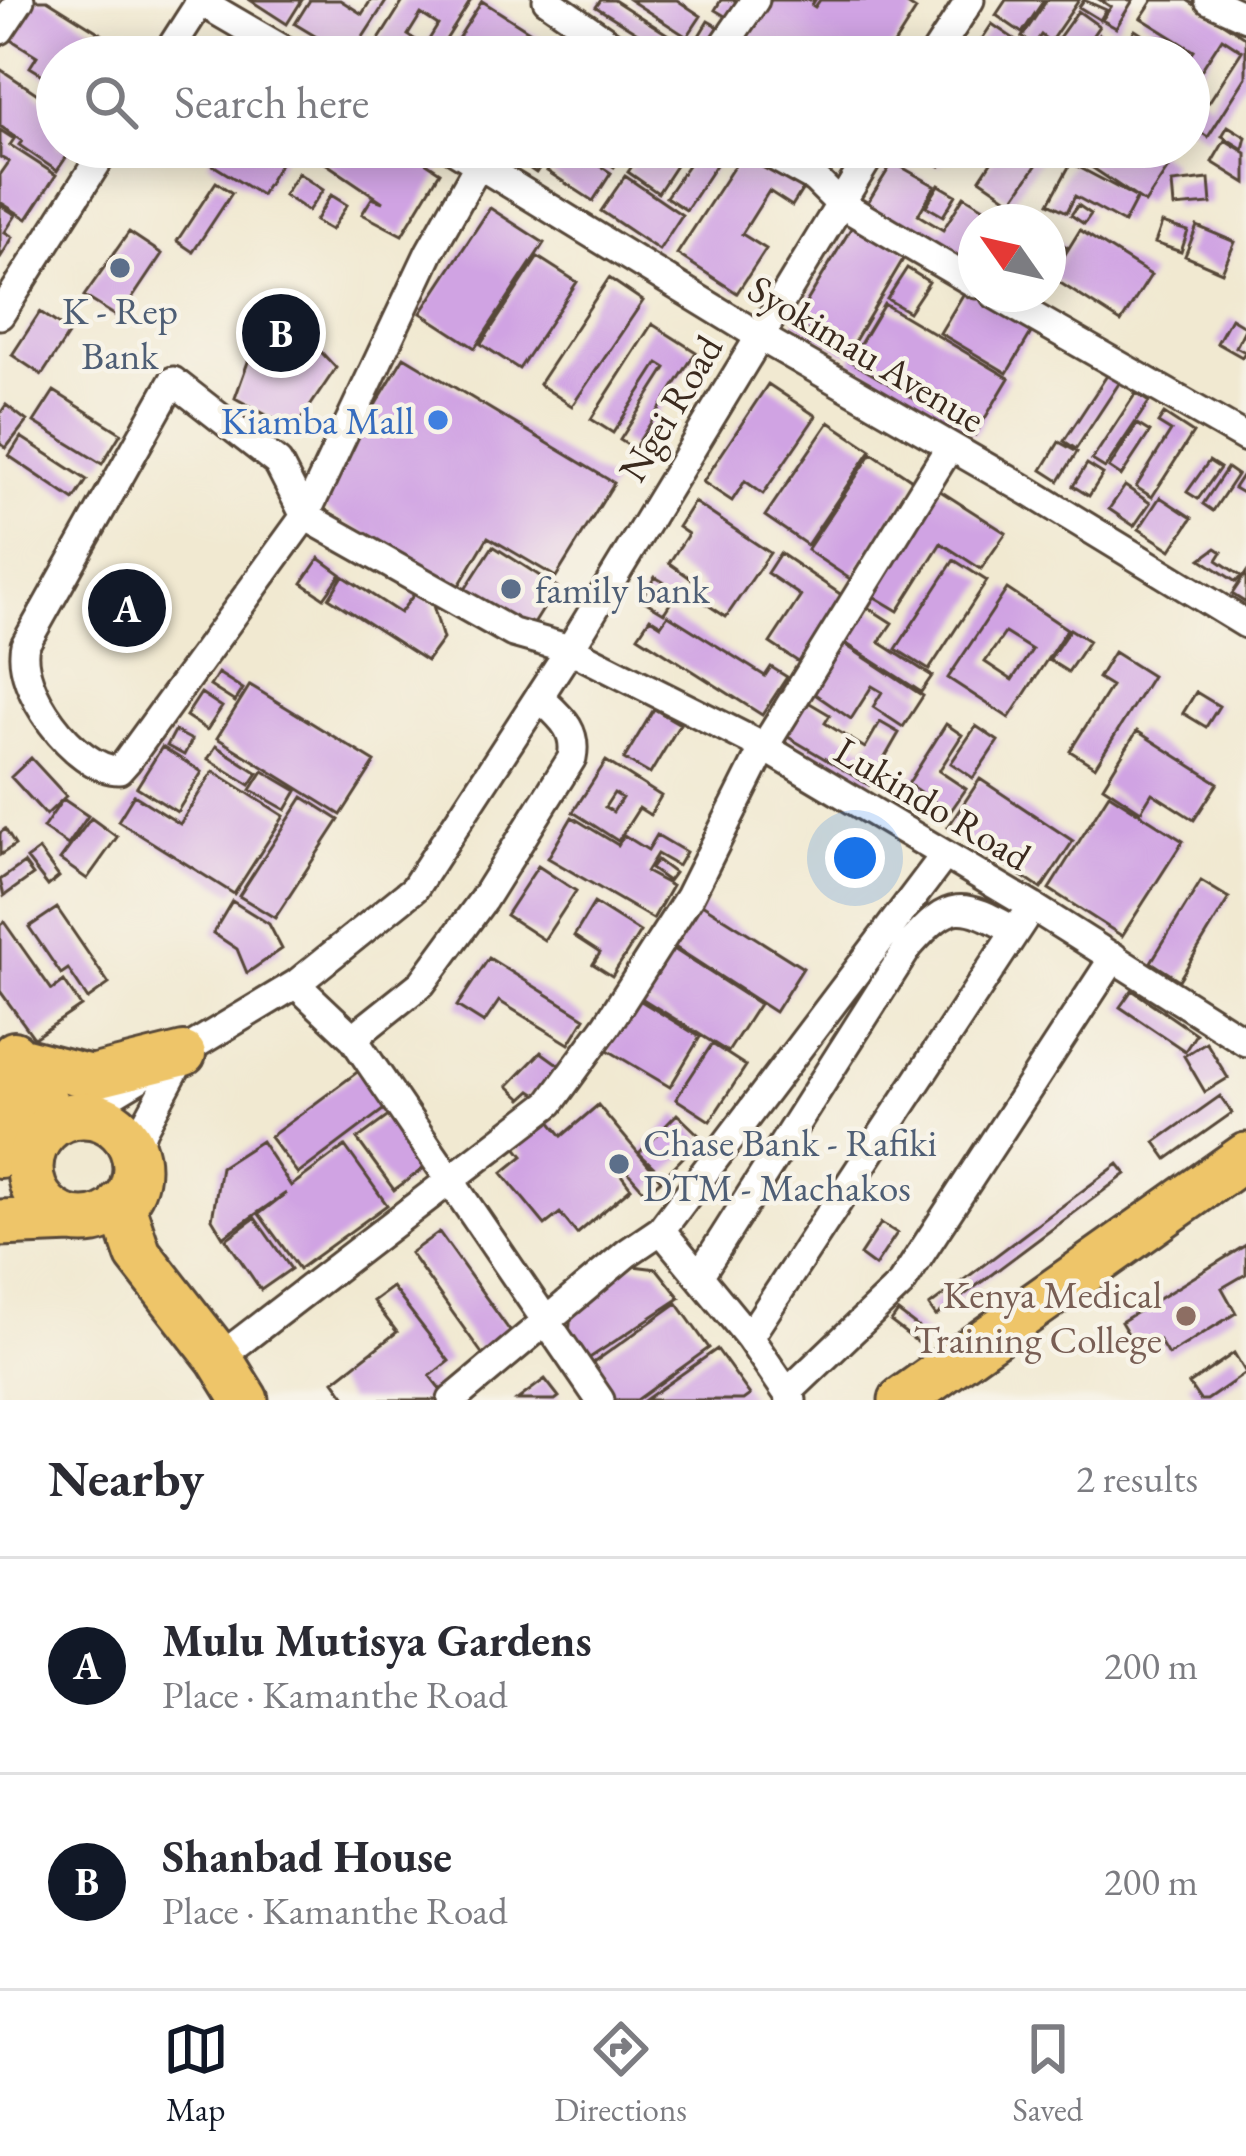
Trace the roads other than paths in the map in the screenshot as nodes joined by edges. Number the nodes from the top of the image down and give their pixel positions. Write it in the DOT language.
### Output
graph roads {
  1 [pos="20,0"];
  2 [pos="200,0"];
  3 [pos="547,0"];
  4 [pos="755,0"];
  5 [pos="970,0"];
  6 [pos="1209,0"];
  7 [pos="1246,17"];
  8 [pos="0,31"];
  9 [pos="178,36"];
  10 [pos="261,36"];
  11 [pos="599,36"];
  12 [pos="730,36"];
  13 [pos="947,36"];
  14 [pos="94,168"];
  15 [pos="477,168"];
  16 [pos="486,168"];
  17 [pos="795,168"];
  18 [pos="861,168"];
  19 [pos="839,202"];
  20 [pos="958,273"];
  21 [pos="1,312"];
  22 [pos="1026,312"];
  23 [pos="759,336"];
  24 [pos="1246,438"];
  25 [pos="949,448"];
  26 [pos="305,516"];
  27 [pos="1246,624"];
  28 [pos="570,649"];
  29 [pos="538,697"];
  30 [pos="764,747"];
  31 [pos="944,856"];
  32 [pos="1033,907"];
  33 [pos="1015,931"];
  34 [pos="1114,957"];
  35 [pos="296,984"];
  36 [pos="352,1038"];
  37 [pos="1246,1042"];
  38 [pos="9,1047"];
  39 [pos="184,1054"];
  40 [pos="68,1119"];
  41 [pos="134,1154"];
  42 [pos="1246,1156"];
  43 [pos="10,1166"];
  44 [pos="453,1180"];
  45 [pos="93,1215"];
  46 [pos="0,1222"];
  47 [pos="661,1230"];
  48 [pos="699,1276"];
  49 [pos="546,1323"];
  50 [pos="749,1337"];
  51 [pos="218,1358"];
  52 [pos="789,1397"];
  53 [pos="245,1400"];
  54 [pos="452,1400"];
  55 [pos="600,1400"];
  56 [pos="902,1400"];
  1 -- 8 [label="street"];
  2 -- 9 [label="street"];
  2 -- 10 [label="street"];
  3 -- 11 [label="street"];
  4 -- 12 [label="street"];
  5 -- 13 [label="street"];
  6 -- 7 [label="street"];
  14 -- 21 [label="street"];
  15 -- 26 [label="street"];
  16 -- 23 [label="street, Syokimau Avenue"];
  17 -- 19 [label="street"];
  18 -- 19 [label="street, Ngei Road"];
  19 -- 20 [label="street"];
  19 -- 23 [label="street, Ngei Road"];
  22 -- 24 [label="street"];
  23 -- 25 [label="street, Syokimau Avenue"];
  23 -- 28 [label="street, Ngei Road"];
  25 -- 27 [label="street, Syokimau Avenue"];
  25 -- 30 [label="street"];
  26 -- 26 [label="street"];
  26 -- 28 [label="street"];
  28 -- 29 [label="street, Ngei Road"];
  28 -- 30 [label="street, Lukindo Road"];
  29 -- 35 [label="street, Ngei Road"];
  29 -- 36 [label="street"];
  30 -- 31 [label="street, Lukindo Road"];
  30 -- 44 [label="street"];
  31 -- 32 [label="street, Lukindo Road"];
  31 -- 47 [label="street"];
  32 -- 33 [label="street"];
  32 -- 34 [label="street, Lukindo Road"];
  33 -- 48 [label="street"];
  33 -- 50 [label="street"];
  34 -- 37 [label="street, Lukindo Road"];
  34 -- 52 [label="street"];
  35 -- 36 [label="street"];
  35 -- 39 [label="street, Ngei Road"];
  36 -- 44 [label="street"];
  38 -- 39 [label="main road"];
  38 -- 40 [label="main road"];
  38 -- 43 [label="main road"];
  39 -- 40 [label="street, Ngei Road"];
  39 -- 41 [label="street, Ngei Road"];
  40 -- 41 [label="highway"];
  40 -- 43 [label="highway"];
  41 -- 45 [label="highway"];
  42 -- 56 [label="highway"];
  43 -- 45 [label="highway"];
  44 -- 49 [label="street"];
  44 -- 51 [label="street"];
  45 -- 46 [label="highway"];
  45 -- 51 [label="highway"];
  47 -- 48 [label="street"];
  47 -- 49 [label="street"];
  48 -- 50 [label="street"];
  49 -- 54 [label="street"];
  49 -- 55 [label="street"];
  50 -- 52 [label="street"];
  51 -- 53 [label="highway"];
}
